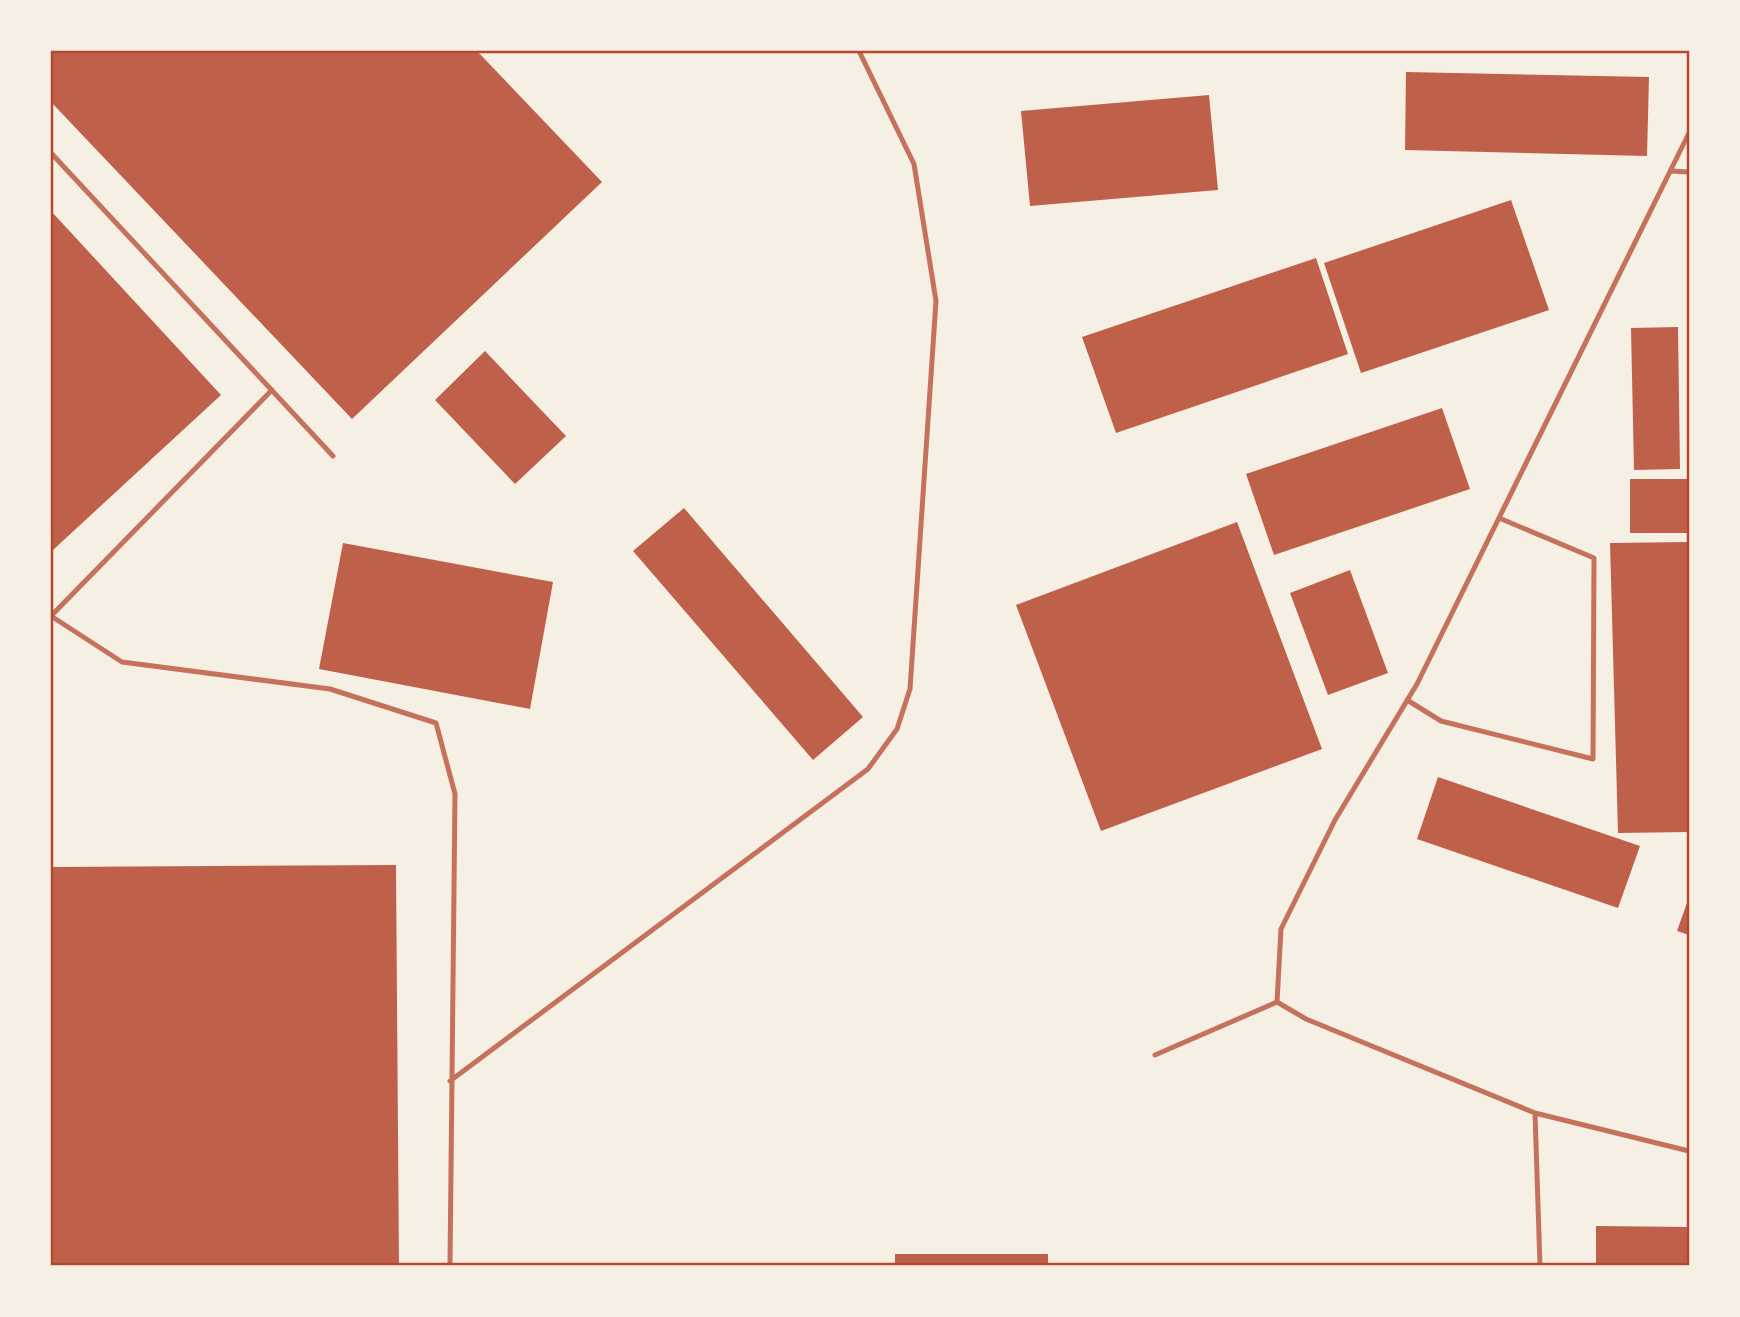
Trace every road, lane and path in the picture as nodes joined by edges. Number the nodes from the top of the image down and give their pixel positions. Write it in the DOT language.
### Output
graph roads {
  1 [pos="859,51"];
  2 [pos="1689,133"];
  3 [pos="51,153"];
  4 [pos="1671,171"];
  5 [pos="1689,172"];
  6 [pos="272,390"];
  7 [pos="333,456"];
  8 [pos="1500,517"];
  9 [pos="51,616"];
  10 [pos="1407,700"];
  11 [pos="1277,1002"];
  12 [pos="1155,1055"];
  13 [pos="450,1081"];
  14 [pos="1535,1112"];
  15 [pos="1689,1151"];
  16 [pos="450,1266"];
  17 [pos="1540,1266"];
  1 -- 13 [label="lane"];
  2 -- 4 [label="lane"];
  3 -- 6 [label="lane"];
  4 -- 5 [label="lane"];
  4 -- 8 [label="lane"];
  6 -- 7 [label="lane"];
  6 -- 9 [label="lane"];
  8 -- 10 [label="lane"];
  8 -- 10 [label="lane"];
  9 -- 13 [label="lane"];
  10 -- 11 [label="lane"];
  11 -- 12 [label="lane"];
  11 -- 14 [label="lane"];
  13 -- 16 [label="lane"];
  14 -- 15 [label="lane"];
  14 -- 17 [label="lane"];
}
